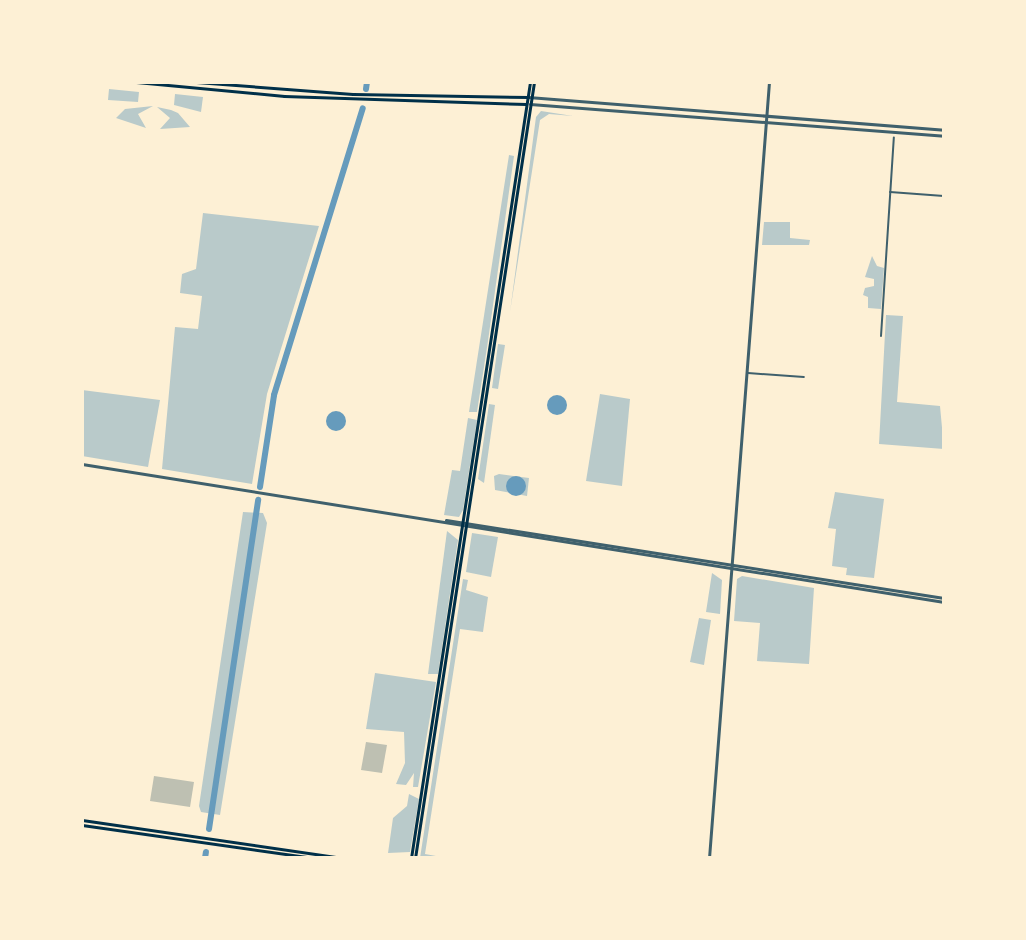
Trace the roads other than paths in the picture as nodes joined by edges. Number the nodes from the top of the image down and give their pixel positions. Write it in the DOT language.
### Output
graph roads {
  1 [pos="136,82"];
  2 [pos="196,82"];
  3 [pos="532,82"];
  4 [pos="769,82"];
  5 [pos="529,101"];
  6 [pos="766,116"];
  7 [pos="766,123"];
  8 [pos="944,130"];
  9 [pos="944,136"];
  10 [pos="894,137"];
  11 [pos="890,192"];
  12 [pos="944,196"];
  13 [pos="881,336"];
  14 [pos="746,373"];
  15 [pos="804,377"];
  16 [pos="82,464"];
  17 [pos="466,524"];
  18 [pos="732,568"];
  19 [pos="944,600"];
  20 [pos="82,822"];
  21 [pos="314,858"];
  22 [pos="344,858"];
  23 [pos="413,858"];
  24 [pos="709,858"];
  1 -- 5 [label="main road"];
  2 -- 5 [label="main road"];
  3 -- 5 [label="main road"];
  4 -- 6 [label="street"];
  5 -- 6 [label="street"];
  5 -- 7 [label="street"];
  5 -- 17 [label="main road"];
  6 -- 7 [label="street"];
  6 -- 8 [label="street"];
  7 -- 9 [label="street"];
  7 -- 14 [label="street"];
  10 -- 11 [label="street"];
  11 -- 12 [label="street"];
  11 -- 13 [label="street"];
  14 -- 15 [label="street"];
  14 -- 18 [label="street"];
  16 -- 17 [label="street"];
  17 -- 18 [label="street"];
  17 -- 23 [label="main road"];
  18 -- 19 [label="street"];
  18 -- 24 [label="street"];
  20 -- 21 [label="main road"];
  20 -- 22 [label="main road"];
}
